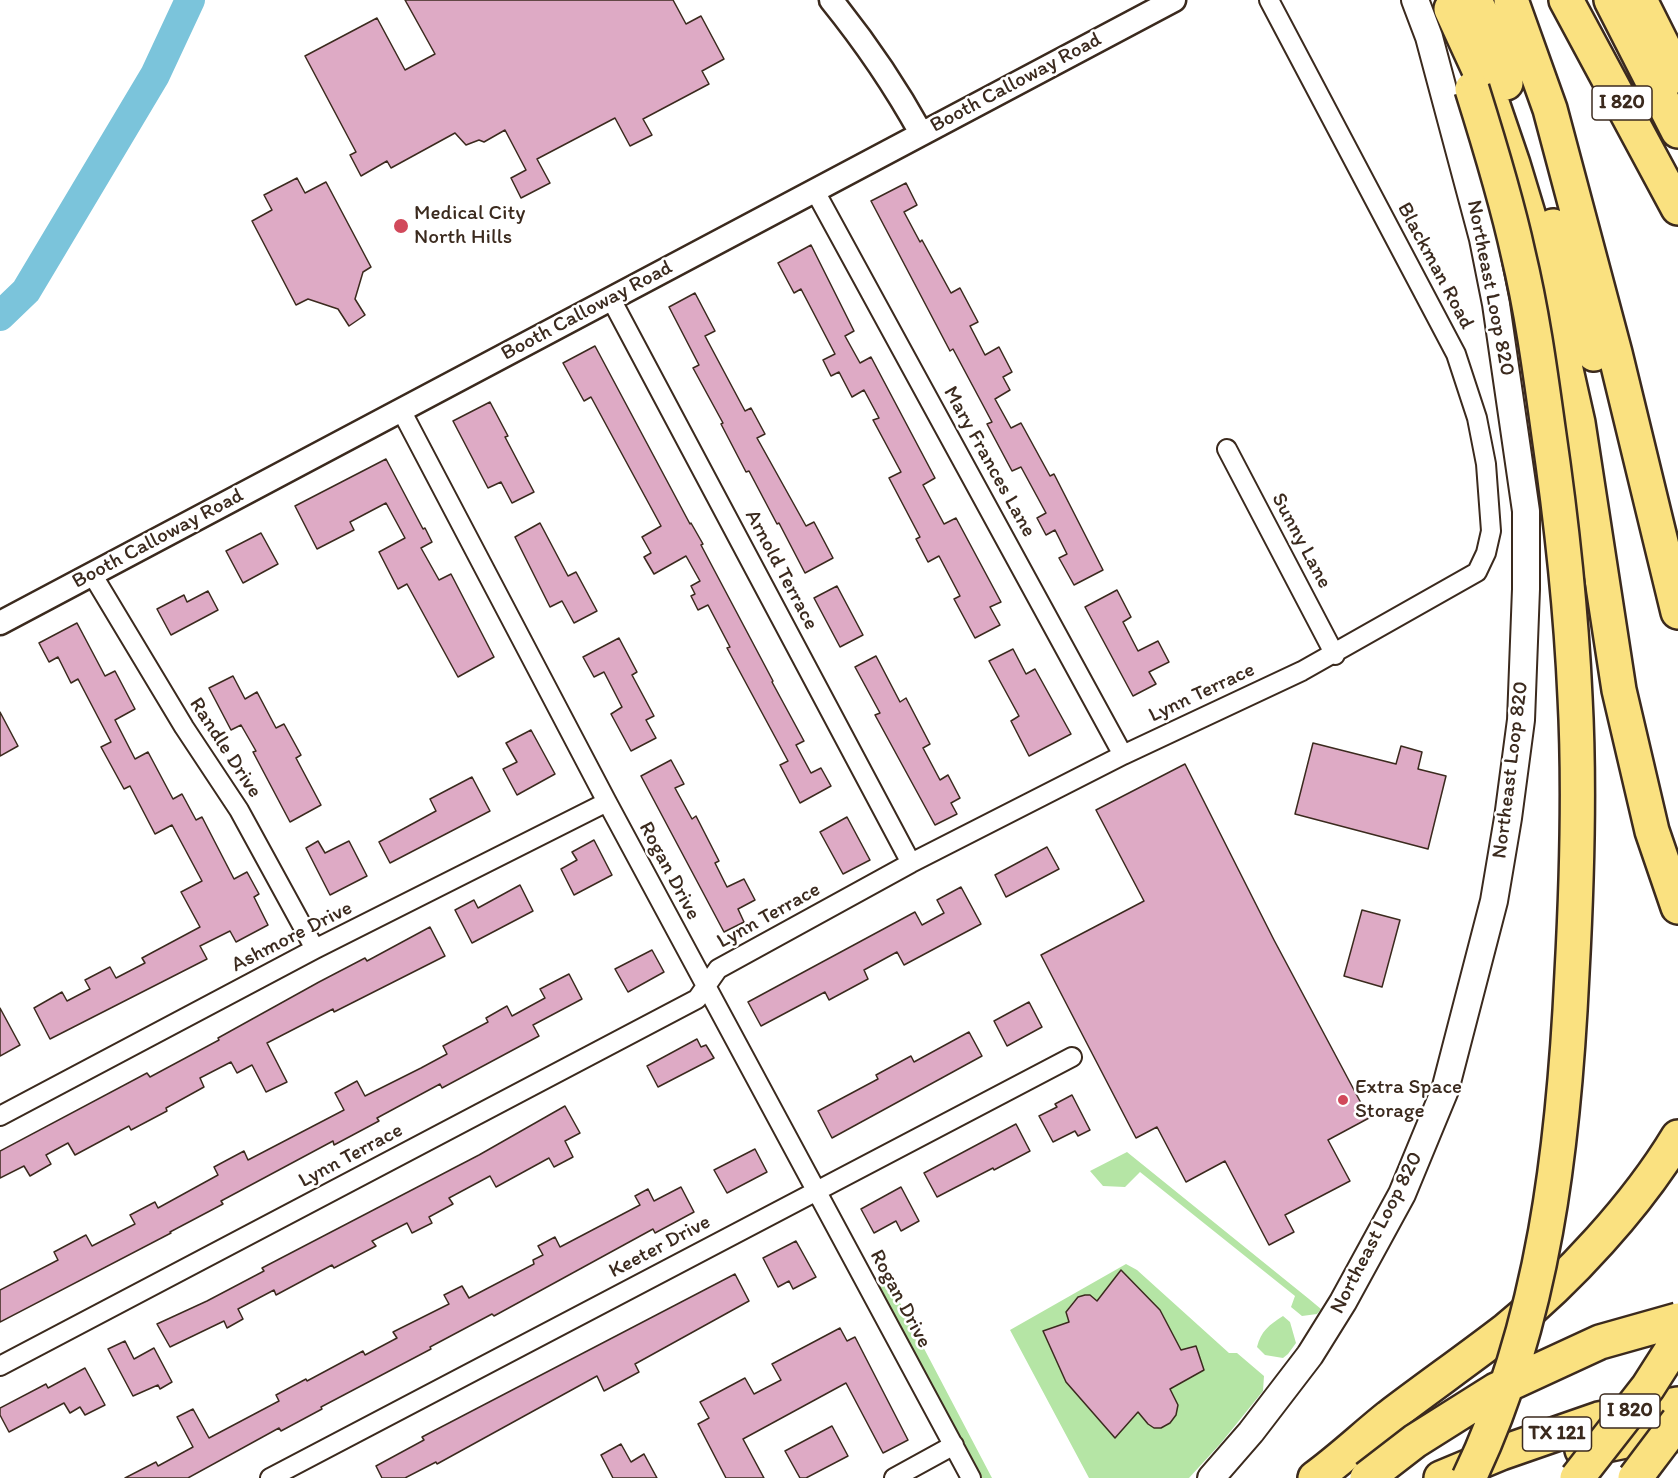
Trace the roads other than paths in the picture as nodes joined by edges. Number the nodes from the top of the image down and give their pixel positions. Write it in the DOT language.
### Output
graph roads {
  1 [pos="831,0"];
  2 [pos="1174,0"];
  3 [pos="1269,0"];
  4 [pos="1415,0"];
  5 [pos="1511,0"];
  6 [pos="1566,0"];
  7 [pos="1611,0"];
  8 [pos="1640,0"];
  9 [pos="1459,3"];
  10 [pos="1678,76"];
  11 [pos="1678,131"];
  12 [pos="921,133"];
  13 [pos="815,191"];
  14 [pos="1678,208"];
  15 [pos="611,298"];
  16 [pos="401,410"];
  17 [pos="1227,449"];
  18 [pos="1654,512"];
  19 [pos="1477,572"];
  20 [pos="92,574"];
  21 [pos="1678,612"];
  22 [pos="0,623"];
  23 [pos="1335,655"];
  24 [pos="1123,755"];
  25 [pos="607,802"];
  26 [pos="912,863"];
  27 [pos="1678,907"];
  28 [pos="315,949"];
  29 [pos="706,986"];
  30 [pos="1072,1057"];
  31 [pos="0,1116"];
  32 [pos="1676,1140"];
  33 [pos="816,1191"];
  34 [pos="1678,1320"];
  35 [pos="1678,1328"];
  36 [pos="1678,1340"];
  37 [pos="0,1366"];
  38 [pos="1678,1404"];
  39 [pos="1678,1421"];
  40 [pos="1678,1434"];
  41 [pos="954,1445"];
  42 [pos="1324,1472"];
  43 [pos="270,1478"];
  44 [pos="894,1478"];
  45 [pos="971,1478"];
  46 [pos="1210,1478"];
  47 [pos="1367,1478"];
  48 [pos="1441,1478"];
  49 [pos="1469,1478"];
  50 [pos="1497,1478"];
  51 [pos="1577,1478"];
  52 [pos="1635,1478"];
  1 -- 12 [label="street"];
  2 -- 12 [label="street, Booth Calloway Road"];
  3 -- 19 [label="street, Blackman Road"];
  4 -- 46 [label="main road, Northeast Loop 820"];
  5 -- 18 [label="highway"];
  6 -- 14 [label="highway, I 820"];
  7 -- 11 [label="highway"];
  8 -- 10 [label="highway"];
  9 -- 18 [label="highway"];
  9 -- 27 [label="highway"];
  9 -- 49 [label="highway, bridge"];
  12 -- 13 [label="street, Booth Calloway Road"];
  13 -- 15 [label="street, Booth Calloway Road"];
  13 -- 24 [label="street, Mary Frances Lane"];
  15 -- 16 [label="street, Booth Calloway Road"];
  15 -- 26 [label="street, Arnold Terrace"];
  16 -- 20 [label="street, Booth Calloway Road"];
  16 -- 25 [label="street, Rogan Drive"];
  17 -- 23 [label="street, Sunny Lane"];
  18 -- 21 [label="highway"];
  19 -- 23 [label="street, Lynn Terrace"];
  20 -- 22 [label="street, Booth Calloway Road"];
  20 -- 28 [label="street, Randle Drive"];
  23 -- 24 [label="street, Lynn Terrace"];
  24 -- 26 [label="street, Lynn Terrace"];
  25 -- 28 [label="street, Ashmore Drive"];
  25 -- 29 [label="street, Rogan Drive"];
  26 -- 29 [label="street, Lynn Terrace"];
  28 -- 31 [label="street, Ashmore Drive"];
  29 -- 33 [label="street, Rogan Drive"];
  29 -- 37 [label="street, Lynn Terrace"];
  30 -- 33 [label="street, Keeter Drive"];
  32 -- 42 [label="highway"];
  33 -- 41 [label="street, Rogan Drive"];
  33 -- 43 [label="street, Keeter Drive"];
  34 -- 47 [label="highway, bridge"];
  35 -- 42 [label="highway"];
  36 -- 51 [label="highway, I 820, bridge"];
  38 -- 48 [label="highway, TX 121"];
  39 -- 52 [label="highway, I 820, bridge"];
  40 -- 50 [label="highway"];
  41 -- 44 [label="street"];
  41 -- 45 [label="street, Rogan Drive"];
}
